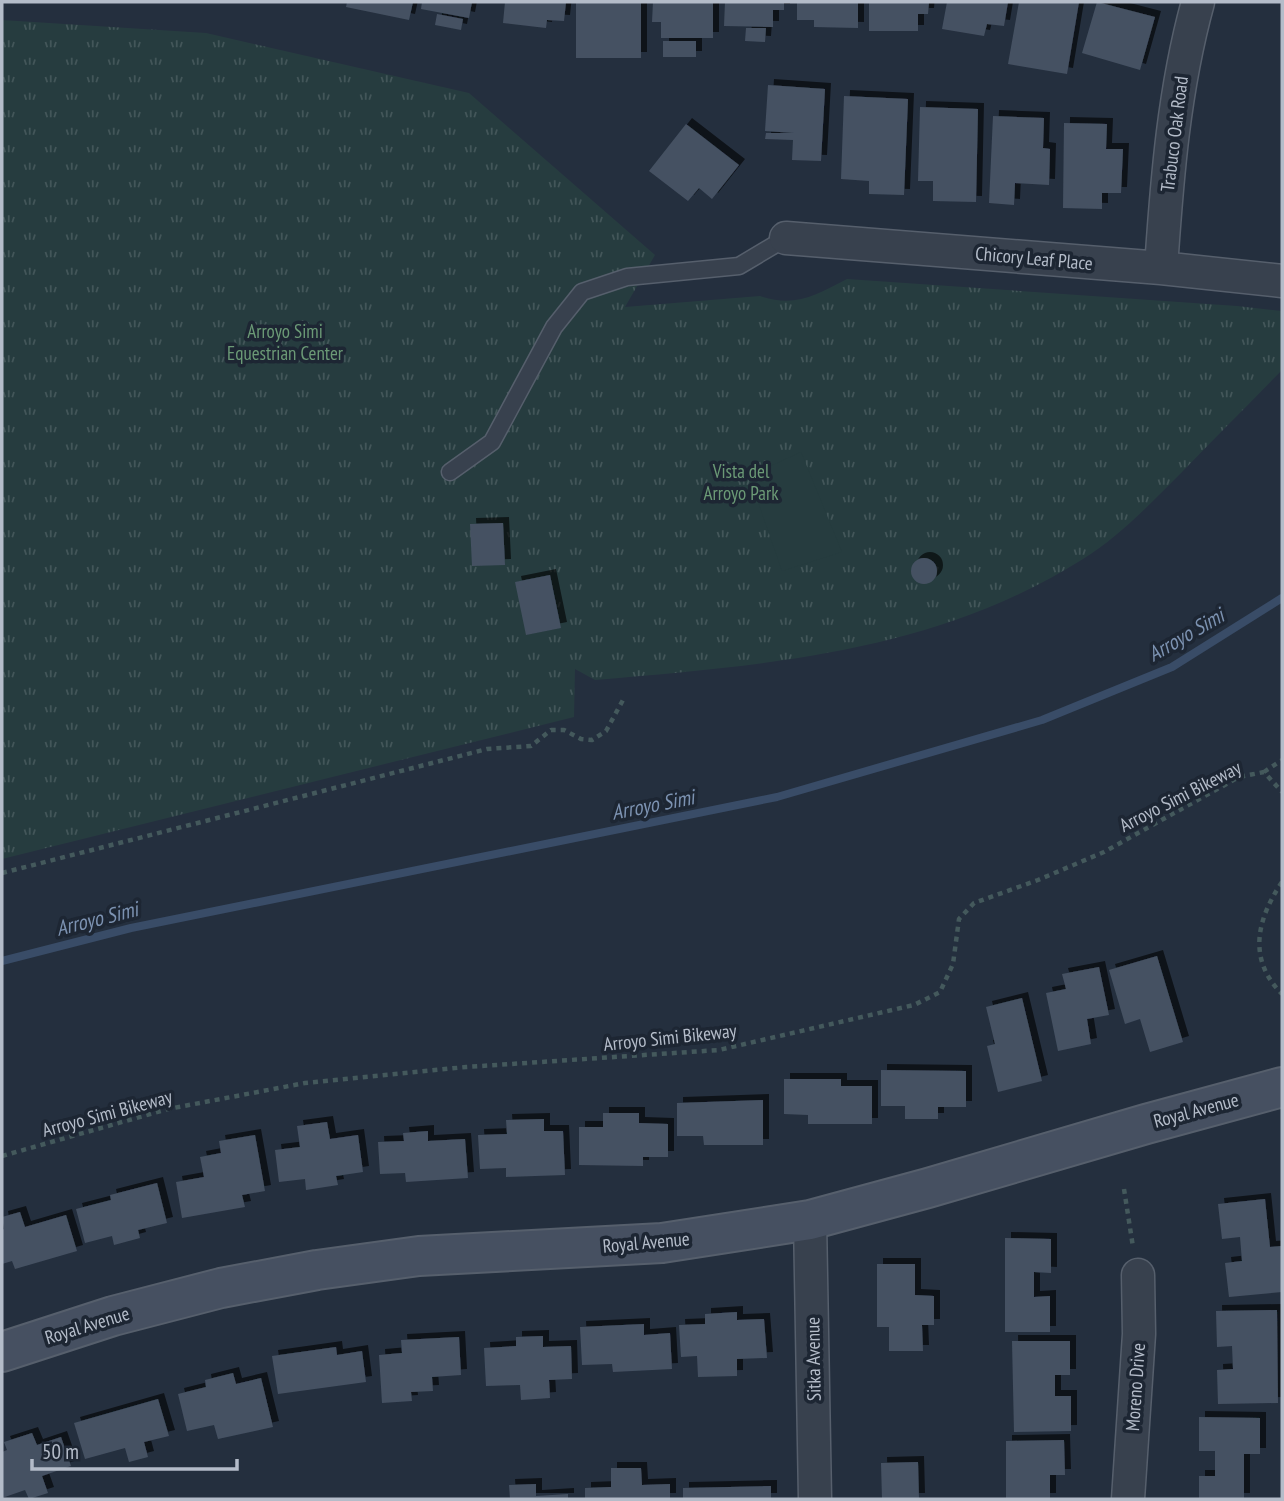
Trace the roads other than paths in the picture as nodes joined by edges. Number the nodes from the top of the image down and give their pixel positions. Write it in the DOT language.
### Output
graph roads {
  1 [pos="1198,2"];
  2 [pos="786,238"];
  3 [pos="1161,268"];
  4 [pos="1282,281"];
  5 [pos="450,472"];
  6 [pos="1282,1087"];
  7 [pos="810,1220"];
  8 [pos="1138,1275"];
  9 [pos="2,1352"];
  10 [pos="815,1499"];
  11 [pos="1128,1499"];
  1 -- 3 [label="street, Trabuco Oak Road"];
  2 -- 3 [label="street, Chicory Leaf Place"];
  2 -- 5 [label="lane"];
  3 -- 4 [label="street, Chicory Leaf Place"];
  6 -- 7 [label="main road, Royal Avenue"];
  7 -- 9 [label="main road, Royal Avenue"];
  7 -- 10 [label="street, Sitka Avenue"];
  8 -- 11 [label="street, Moreno Drive"];
}
